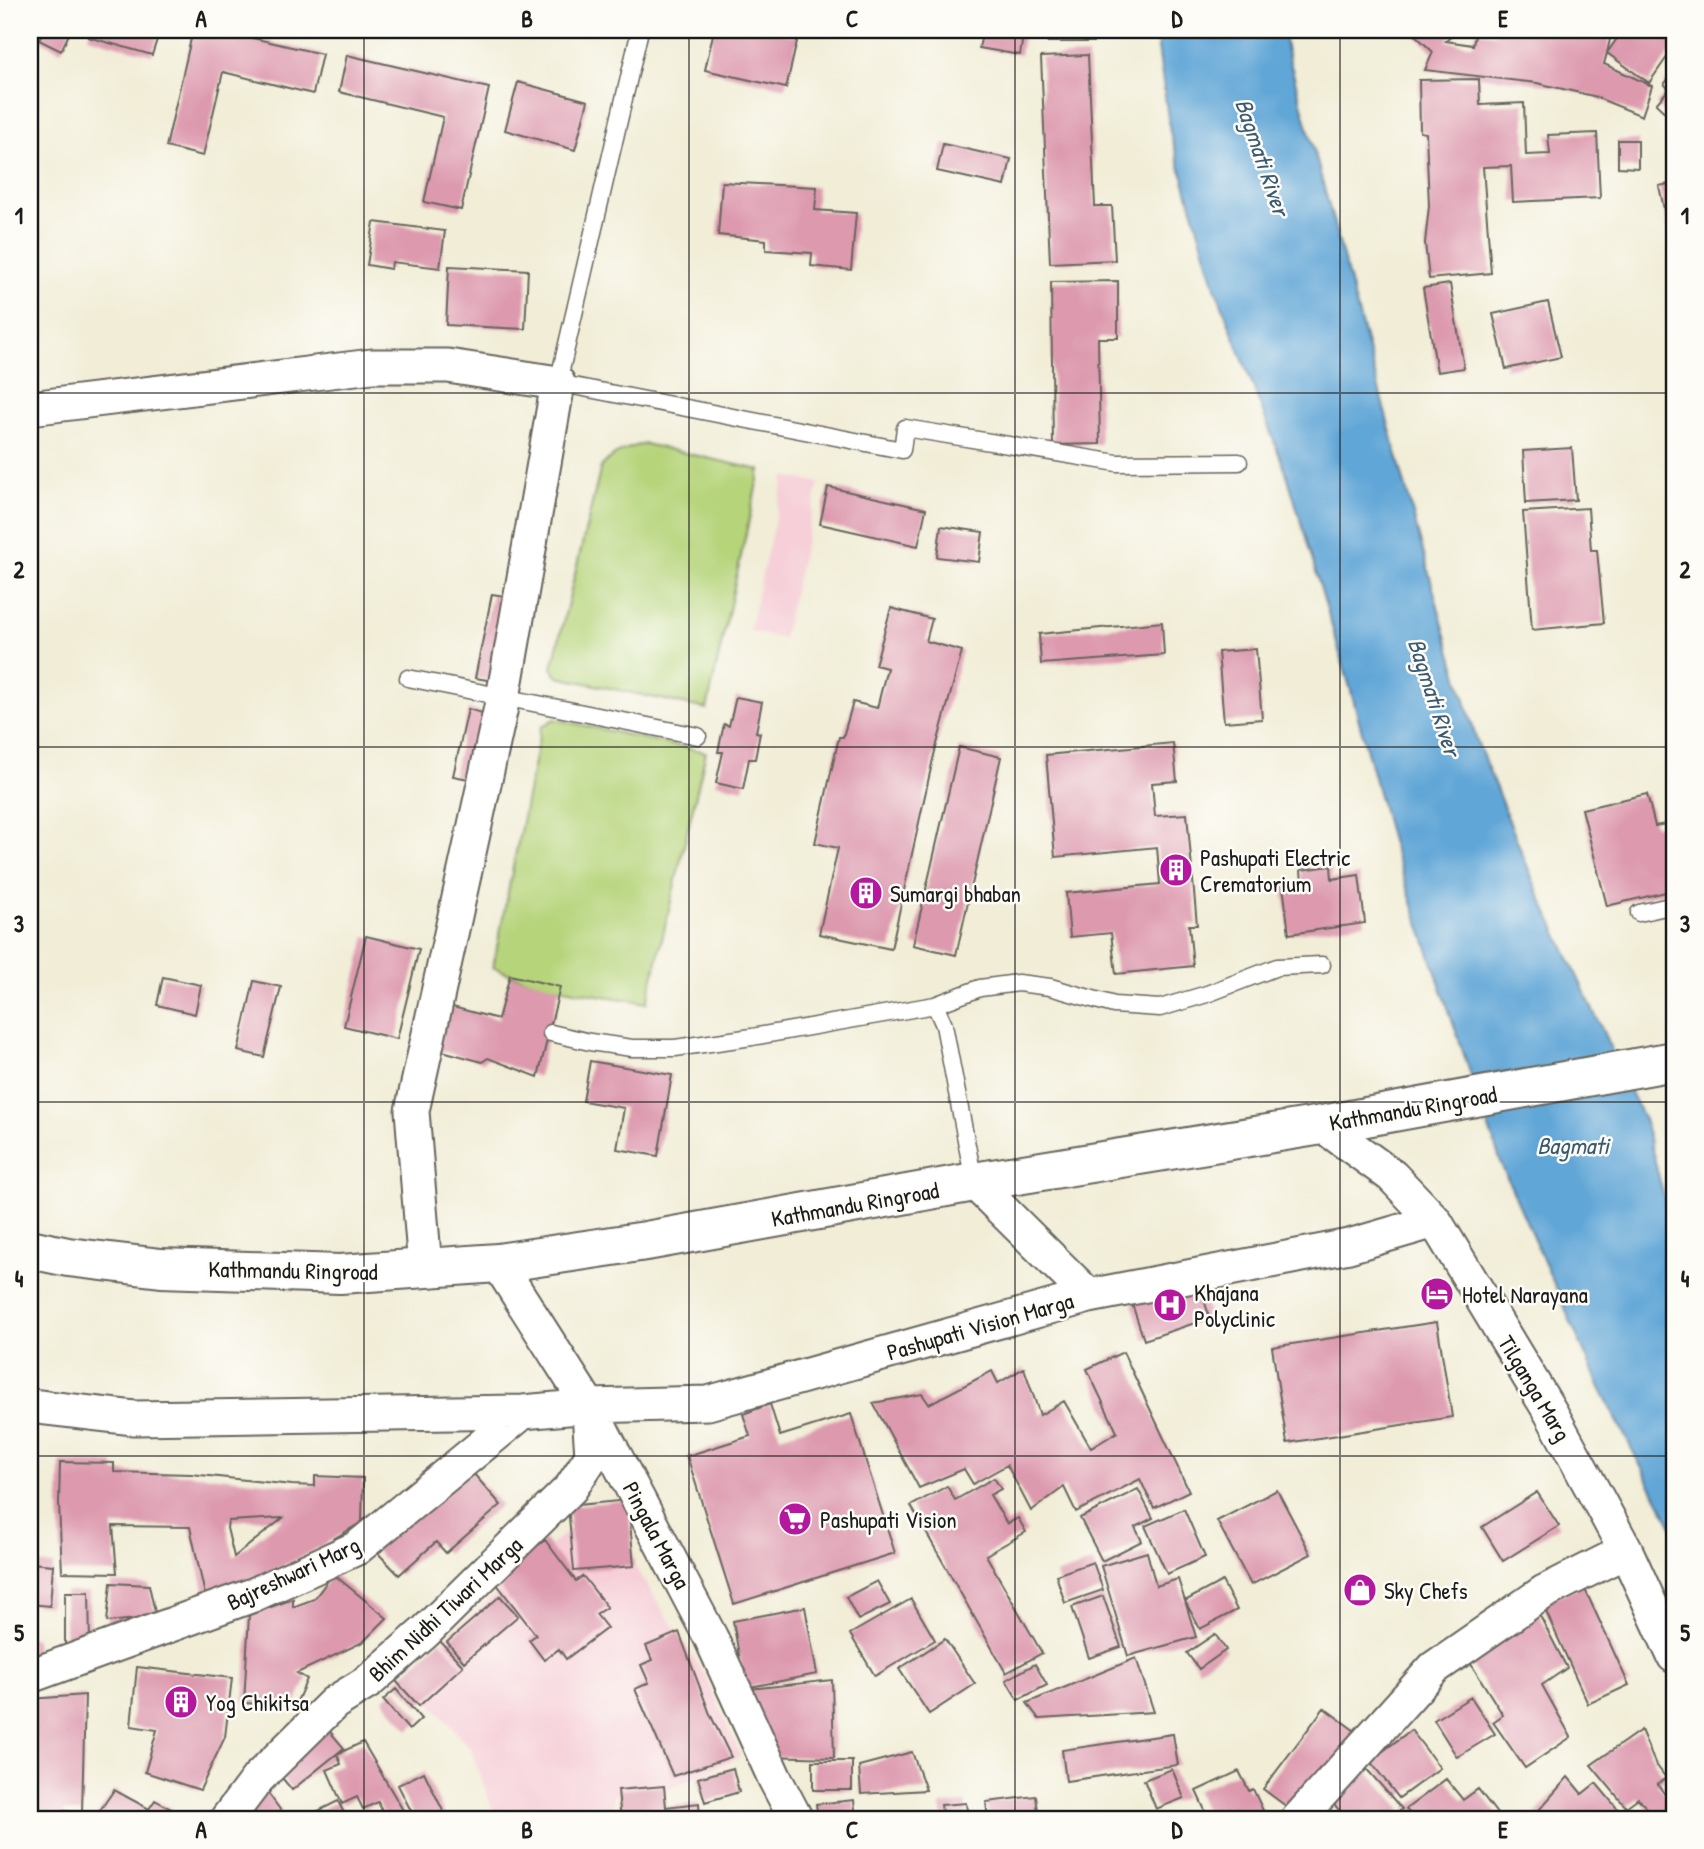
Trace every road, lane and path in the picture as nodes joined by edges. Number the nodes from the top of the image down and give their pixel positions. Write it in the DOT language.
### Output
graph roads {
  1 [pos="640,30"];
  2 [pos="558,383"];
  3 [pos="30,408"];
  4 [pos="1239,462"];
  5 [pos="408,678"];
  6 [pos="503,698"];
  7 [pos="698,736"];
  8 [pos="1674,905"];
  9 [pos="1639,913"];
  10 [pos="1322,965"];
  11 [pos="934,1005"];
  12 [pos="551,1033"];
  13 [pos="1674,1061"];
  14 [pos="1322,1125"];
  15 [pos="974,1182"];
  16 [pos="1436,1221"];
  17 [pos="30,1248"];
  18 [pos="498,1263"];
  19 [pos="425,1268"];
  20 [pos="1089,1296"];
  21 [pos="30,1406"];
  22 [pos="589,1406"];
  23 [pos="523,1412"];
  24 [pos="1626,1551"];
  25 [pos="1674,1656"];
  26 [pos="30,1676"];
  27 [pos="227,1819"];
  28 [pos="796,1819"];
  29 [pos="1298,1819"];
  1 -- 2 [label="lane"];
  2 -- 3 [label="street"];
  2 -- 4 [label="lane"];
  2 -- 6 [label="street"];
  5 -- 6 [label="lane"];
  6 -- 7 [label="lane"];
  6 -- 19 [label="street"];
  8 -- 9 [label="lane"];
  10 -- 11 [label="lane"];
  11 -- 12 [label="lane"];
  11 -- 15 [label="lane"];
  13 -- 14 [label="highway, Kathmandu Ringroad"];
  14 -- 15 [label="highway, Kathmandu Ringroad"];
  14 -- 16 [label="street, Tilganga Marg"];
  15 -- 18 [label="highway, Kathmandu Ringroad"];
  15 -- 20 [label="street"];
  16 -- 20 [label="street, Pashupati Vision Marga"];
  16 -- 24 [label="street, Tilganga Marg"];
  17 -- 19 [label="highway, Kathmandu Ringroad"];
  18 -- 19 [label="highway, Kathmandu Ringroad"];
  18 -- 22 [label="street, Pingala Marga"];
  20 -- 22 [label="street, Pashupati Vision Marga"];
  21 -- 23 [label="street, Pashupati Vision Marga"];
  22 -- 23 [label="street, Pashupati Vision Marga"];
  22 -- 27 [label="street, Bhim Nidhi Tiwari Marga"];
  22 -- 28 [label="street, Pingala Marga"];
  23 -- 26 [label="street, Bajreshwari Marg"];
  24 -- 25 [label="street, Tilganga Marg"];
  24 -- 29 [label="street"];
}
